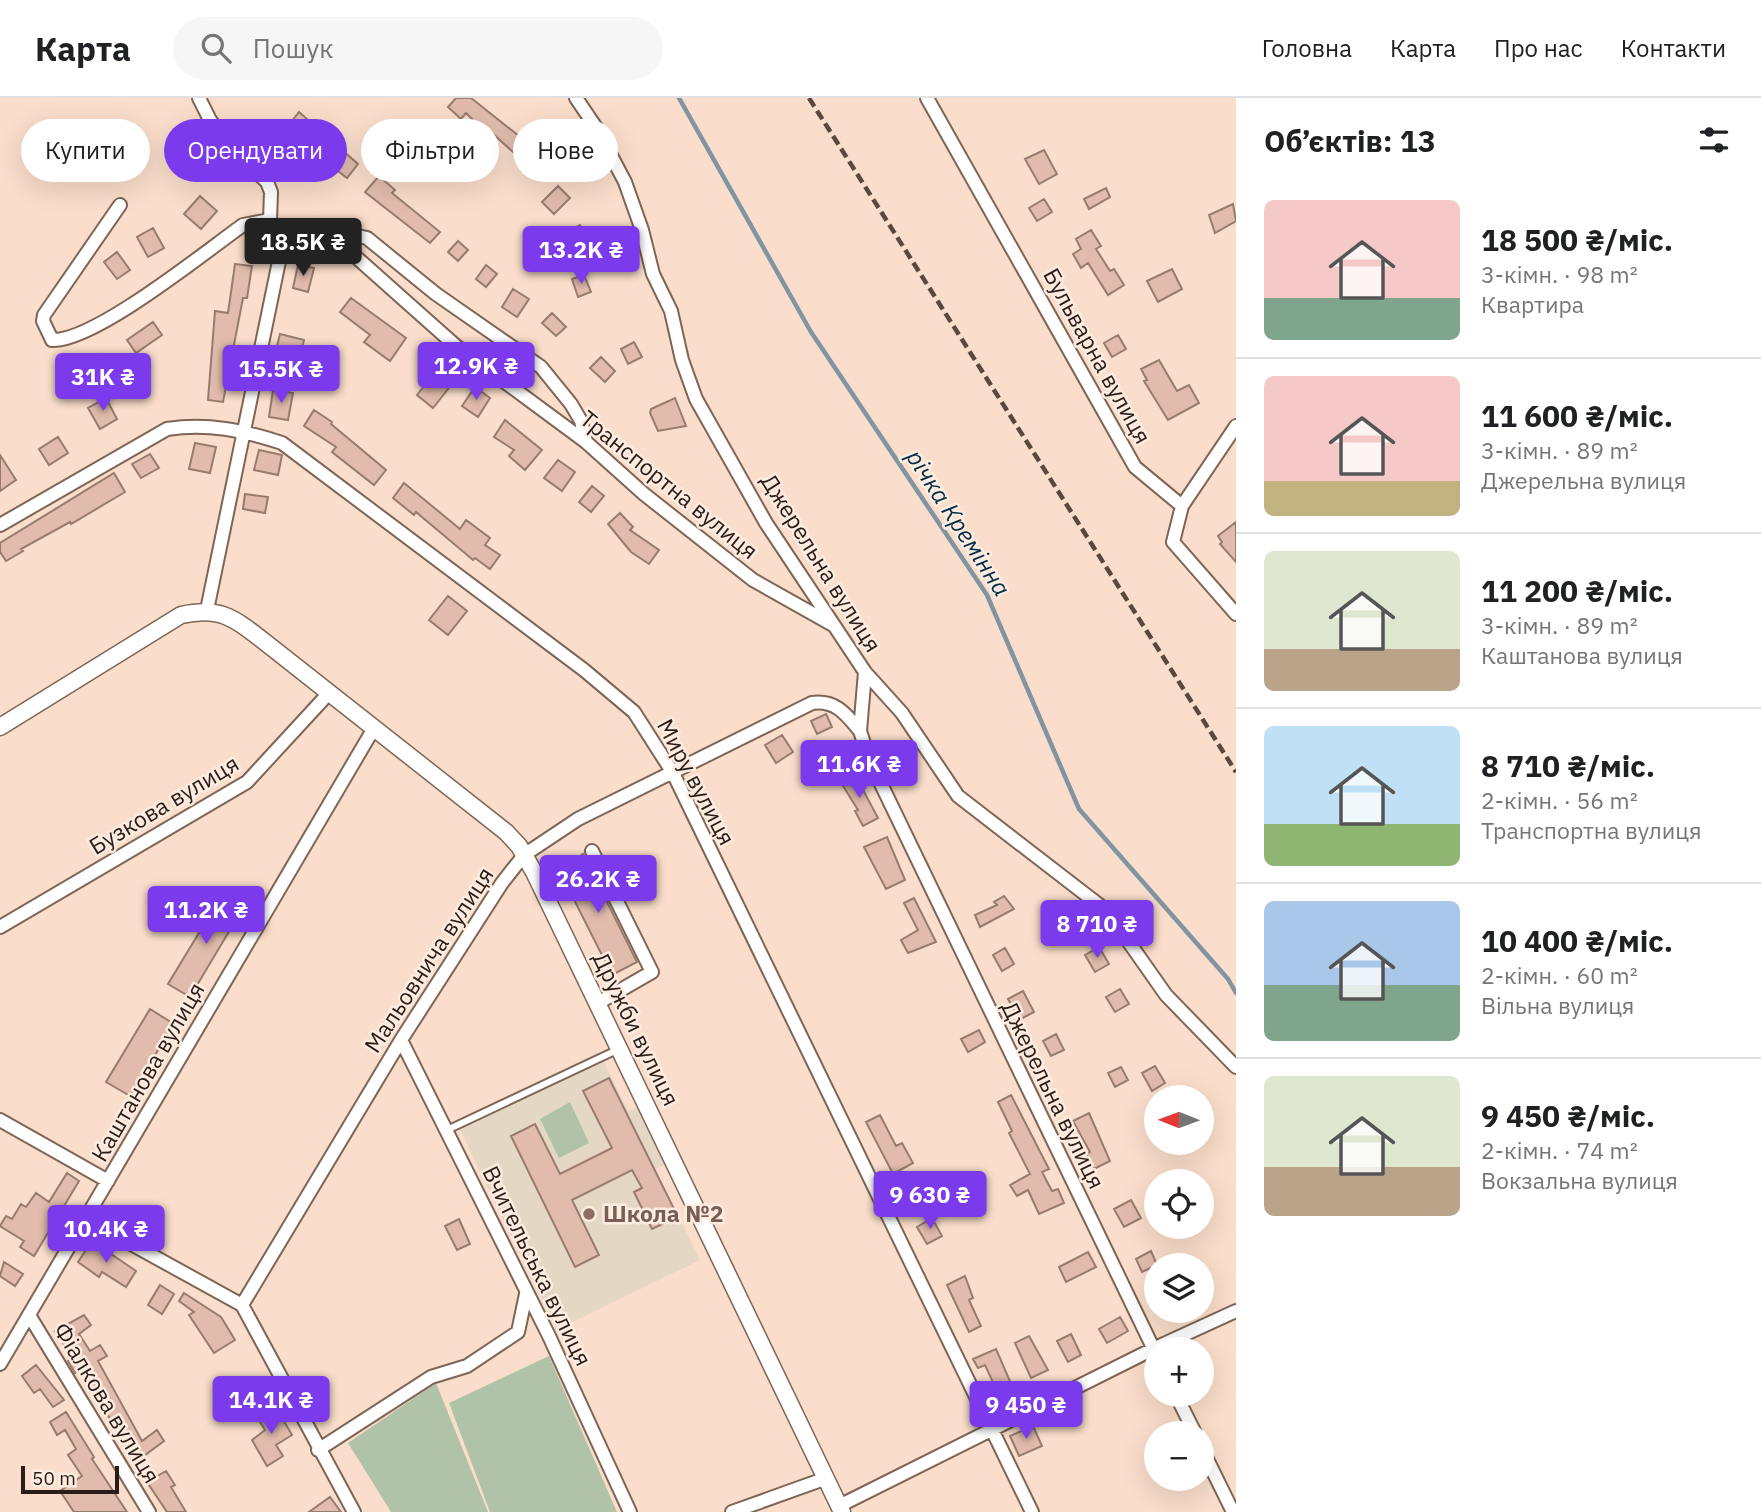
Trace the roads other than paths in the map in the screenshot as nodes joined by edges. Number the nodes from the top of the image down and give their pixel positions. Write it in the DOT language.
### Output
graph roads {
  1 [pos="199,98"];
  2 [pos="576,98"];
  3 [pos="927,98"];
  4 [pos="120,205"];
  5 [pos="270,220"];
  6 [pos="331,237"];
  7 [pos="283,242"];
  8 [pos="1236,426"];
  9 [pos="243,430"];
  10 [pos="586,442"];
  11 [pos="1182,506"];
  12 [pos="0,526"];
  13 [pos="207,610"];
  14 [pos="1236,614"];
  15 [pos="837,627"];
  16 [pos="866,672"];
  17 [pos="330,693"];
  18 [pos="0,727"];
  19 [pos="374,728"];
  20 [pos="860,731"];
  21 [pos="673,773"];
  22 [pos="592,851"];
  23 [pos="524,855"];
  24 [pos="0,927"];
  25 [pos="598,1003"];
  26 [pos="401,1041"];
  27 [pos="620,1049"];
  28 [pos="1236,1067"];
  29 [pos="0,1120"];
  30 [pos="447,1130"];
  31 [pos="108,1181"];
  32 [pos="86,1219"];
  33 [pos="526,1294"];
  34 [pos="242,1306"];
  35 [pos="1236,1311"];
  36 [pos="29,1315"];
  37 [pos="1148,1337"];
  38 [pos="1185,1337"];
  39 [pos="1144,1357"];
  40 [pos="0,1364"];
  41 [pos="992,1430"];
  42 [pos="318,1450"];
  43 [pos="1214,1473"];
  44 [pos="824,1479"];
  45 [pos="840,1509"];
  46 [pos="149,1512"];
  47 [pos="354,1512"];
  48 [pos="630,1512"];
  49 [pos="732,1512"];
  50 [pos="1032,1512"];
  51 [pos="1233,1512"];
  1 -- 5 [label="street"];
  2 -- 15 [label="street, Джерельна вулиця"];
  3 -- 11 [label="street, Бульварна вулиця"];
  4 -- 5 [label="street"];
  5 -- 7 [label="street"];
  6 -- 7 [label="street"];
  6 -- 10 [label="street, Транспортна вулиця"];
  6 -- 10 [label="street"];
  7 -- 9 [label="street"];
  8 -- 11 [label="street"];
  9 -- 12 [label="street, Миру вулиця"];
  9 -- 13 [label="street"];
  9 -- 21 [label="street, Миру вулиця"];
  10 -- 15 [label="street, Транспортна вулиця"];
  11 -- 14 [label="street"];
  13 -- 17 [label="street, Дружби вулиця"];
  13 -- 18 [label="street"];
  15 -- 16 [label="street, Джерельна вулиця"];
  16 -- 20 [label="street, Джерельна вулиця"];
  16 -- 28 [label="street"];
  17 -- 19 [label="street, Дружби вулиця"];
  17 -- 24 [label="street, Бузкова вулиця"];
  19 -- 23 [label="street, Дружби вулиця"];
  19 -- 31 [label="street, Каштанова вулиця"];
  20 -- 21 [label="street, Мальовнича вулиця"];
  20 -- 37 [label="street, Джерельна вулиця"];
  21 -- 23 [label="street, Мальовнича вулиця"];
  21 -- 41 [label="street, Миру вулиця"];
  22 -- 25 [label="street"];
  23 -- 25 [label="street, Дружби вулиця"];
  23 -- 26 [label="street, Мальовнича вулиця"];
  25 -- 27 [label="street, Дружби вулиця"];
  26 -- 30 [label="street, Вчительська вулиця"];
  26 -- 34 [label="street, Мальовнича вулиця"];
  27 -- 30 [label="lane"];
  27 -- 44 [label="street, Дружби вулиця"];
  29 -- 31 [label="street"];
  30 -- 33 [label="street, Вчительська вулиця"];
  31 -- 32 [label="street, Каштанова вулиця"];
  32 -- 34 [label="street"];
  32 -- 36 [label="street, Каштанова вулиця"];
  33 -- 42 [label="street"];
  33 -- 48 [label="street, Вчительська вулиця"];
  34 -- 42 [label="street"];
  35 -- 38 [label="street"];
  36 -- 40 [label="street, Каштанова вулиця"];
  36 -- 46 [label="street, Фіалкова вулиця"];
  39 -- 41 [label="street"];
  41 -- 45 [label="street"];
  41 -- 50 [label="street, Миру вулиця"];
  42 -- 47 [label="street"];
  43 -- 51 [label="street"];
  44 -- 45 [label="street, Дружби вулиця"];
  44 -- 49 [label="street"];
}
